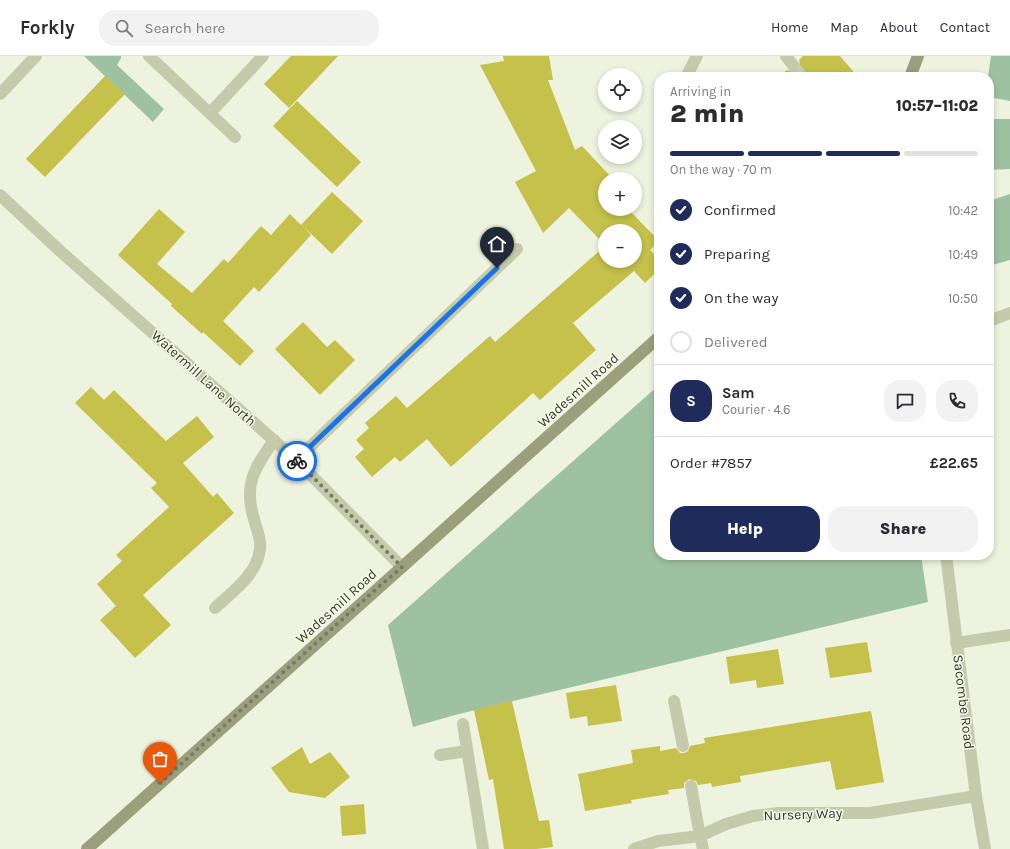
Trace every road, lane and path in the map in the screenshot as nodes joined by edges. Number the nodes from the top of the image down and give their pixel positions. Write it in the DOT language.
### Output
graph roads {
  1 [pos="36,56"];
  2 [pos="149,56"];
  3 [pos="263,56"];
  4 [pos="697,56"];
  5 [pos="918,56"];
  6 [pos="689,72"];
  7 [pos="912,72"];
  8 [pos="0,94"];
  9 [pos="210,113"];
  10 [pos="235,137"];
  11 [pos="0,195"];
  12 [pos="517,249"];
  13 [pos="1010,313"];
  14 [pos="994,319"];
  15 [pos="654,341"];
  16 [pos="274,440"];
  17 [pos="296,460"];
  18 [pos="947,560"];
  19 [pos="402,567"];
  20 [pos="215,608"];
  21 [pos="1010,635"];
  22 [pos="956,643"];
  23 [pos="674,701"];
  24 [pos="463,724"];
  25 [pos="683,746"];
  26 [pos="467,751"];
  27 [pos="440,755"];
  28 [pos="691,786"];
  29 [pos="976,796"];
  30 [pos="700,836"];
  31 [pos="87,849"];
  32 [pos="483,849"];
  33 [pos="634,849"];
  34 [pos="703,849"];
  35 [pos="985,849"];
  1 -- 8 [label="street"];
  2 -- 9 [label="street"];
  3 -- 9 [label="street"];
  4 -- 6 [label="street"];
  5 -- 7 [label="main road"];
  9 -- 10 [label="street"];
  11 -- 16 [label="street, Watermill Lane North"];
  12 -- 17 [label="street"];
  13 -- 14 [label="street"];
  15 -- 19 [label="main road, Wadesmill Road"];
  16 -- 17 [label="street, Watermill Lane North"];
  16 -- 20 [label="street"];
  17 -- 19 [label="street, Watermill Lane North"];
  18 -- 22 [label="street, Sacombe Road"];
  19 -- 31 [label="main road, Wadesmill Road"];
  21 -- 22 [label="street"];
  22 -- 29 [label="street, Sacombe Road"];
  23 -- 25 [label="street"];
  24 -- 26 [label="street"];
  26 -- 27 [label="street"];
  26 -- 32 [label="street"];
  28 -- 30 [label="street"];
  29 -- 30 [label="street, Nursery Way"];
  29 -- 35 [label="street, Sacombe Road"];
  30 -- 33 [label="street, Nursery Way"];
  30 -- 34 [label="street"];
}
